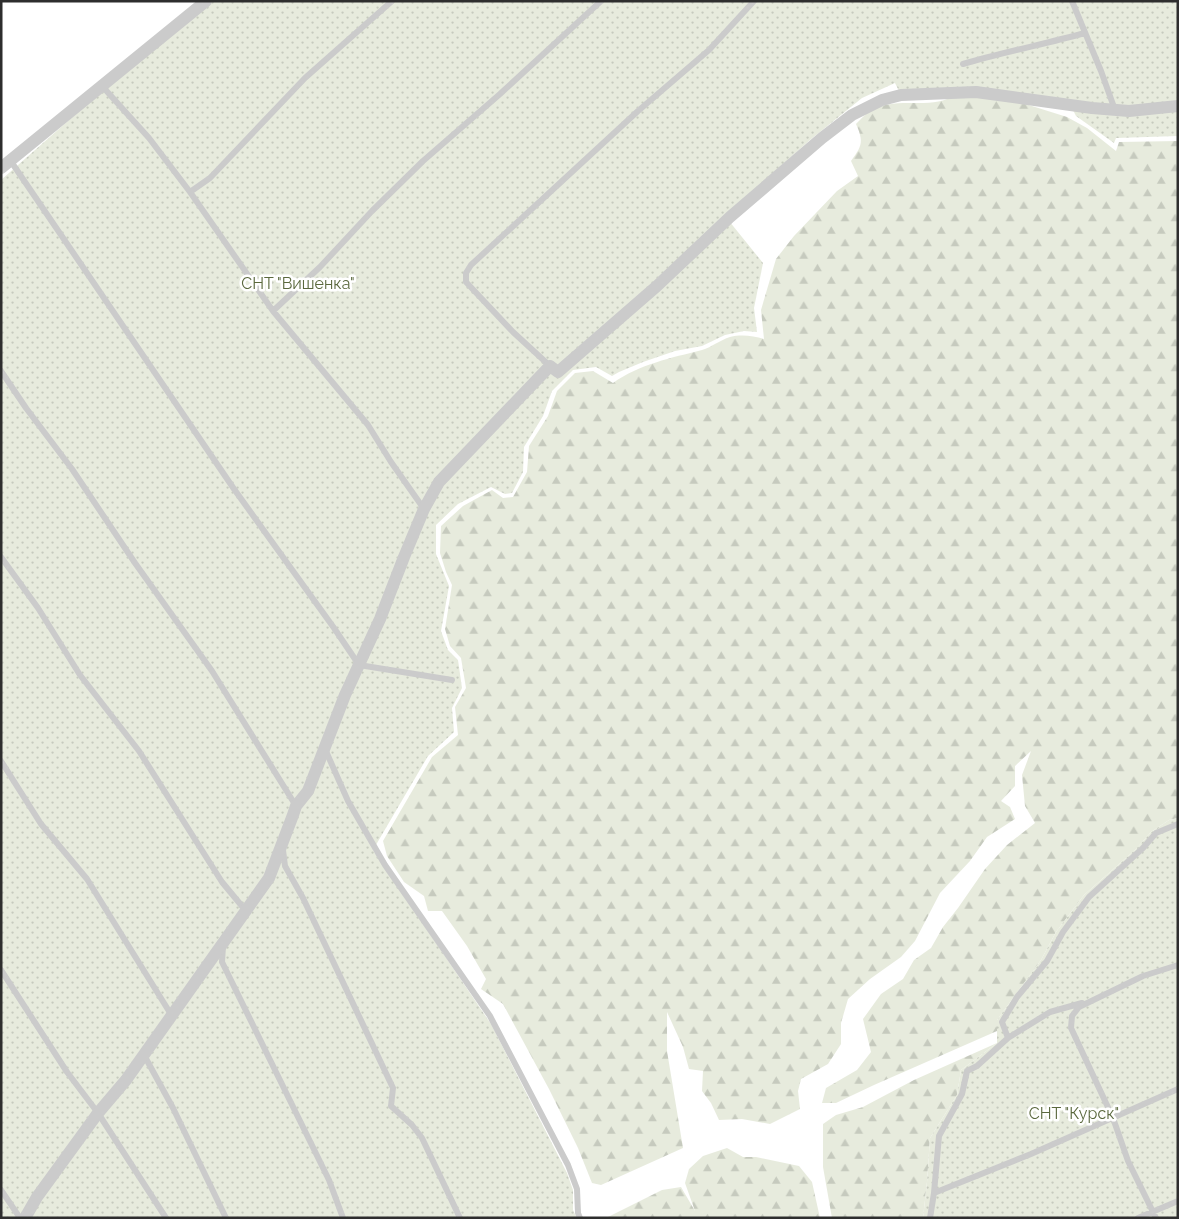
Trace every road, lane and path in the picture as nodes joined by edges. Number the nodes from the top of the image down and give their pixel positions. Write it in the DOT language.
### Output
graph roads {
  1 [pos="206,1"];
  2 [pos="392,1"];
  3 [pos="600,1"];
  4 [pos="754,1"];
  5 [pos="1072,1"];
  6 [pos="1085,33"];
  7 [pos="963,64"];
  8 [pos="102,86"];
  9 [pos="1178,106"];
  10 [pos="1115,110"];
  11 [pos="6,164"];
  12 [pos="190,192"];
  13 [pos="274,311"];
  14 [pos="550,366"];
  15 [pos="1,371"];
  16 [pos="424,509"];
  17 [pos="1,557"];
  18 [pos="359,665"];
  19 [pos="452,680"];
  20 [pos="324,748"];
  21 [pos="1,761"];
  22 [pos="296,806"];
  23 [pos="1178,824"];
  24 [pos="282,844"];
  25 [pos="246,911"];
  26 [pos="223,945"];
  27 [pos="1178,965"];
  28 [pos="1,970"];
  29 [pos="1096,998"];
  30 [pos="172,1016"];
  31 [pos="1008,1038"];
  32 [pos="144,1055"];
  33 [pos="1178,1089"];
  34 [pos="98,1113"];
  35 [pos="1113,1118"];
  36 [pos="1,1190"];
  37 [pos="934,1193"];
  38 [pos="1178,1201"];
  39 [pos="1153,1211"];
  40 [pos="579,1215"];
  41 [pos="20,1218"];
  42 [pos="25,1218"];
  43 [pos="166,1218"];
  44 [pos="226,1218"];
  45 [pos="343,1218"];
  46 [pos="460,1218"];
  47 [pos="572,1218"];
  48 [pos="930,1218"];
  49 [pos="1138,1218"];
  50 [pos="1156,1218"];
  1 -- 8 [label="street"];
  2 -- 12 [label="lane"];
  3 -- 13 [label="lane"];
  4 -- 14 [label="lane"];
  5 -- 6 [label="lane"];
  6 -- 7 [label="lane"];
  6 -- 10 [label="lane"];
  8 -- 11 [label="street"];
  8 -- 12 [label="lane"];
  9 -- 10 [label="street"];
  10 -- 14 [label="street"];
  11 -- 18 [label="lane"];
  12 -- 13 [label="lane"];
  13 -- 16 [label="lane"];
  14 -- 16 [label="street"];
  15 -- 22 [label="lane"];
  16 -- 18 [label="street"];
  17 -- 25 [label="lane"];
  18 -- 19 [label="lane"];
  18 -- 20 [label="street"];
  20 -- 22 [label="street"];
  20 -- 40 [label="lane"];
  21 -- 30 [label="lane"];
  22 -- 24 [label="street"];
  23 -- 31 [label="lane"];
  24 -- 25 [label="street"];
  24 -- 46 [label="lane"];
  25 -- 26 [label="street"];
  26 -- 30 [label="street"];
  26 -- 45 [label="lane"];
  27 -- 29 [label="lane"];
  28 -- 34 [label="lane"];
  29 -- 31 [label="lane"];
  29 -- 35 [label="lane"];
  30 -- 32 [label="street"];
  31 -- 37 [label="lane"];
  32 -- 34 [label="street"];
  32 -- 44 [label="lane"];
  33 -- 35 [label="lane"];
  34 -- 42 [label="street"];
  34 -- 43 [label="lane"];
  35 -- 37 [label="lane"];
  35 -- 39 [label="lane"];
  36 -- 41 [label="lane"];
  37 -- 48 [label="lane"];
  38 -- 39 [label="lane"];
  39 -- 49 [label="lane"];
  39 -- 50 [label="lane"];
  40 -- 47 [label="lane"];
}
